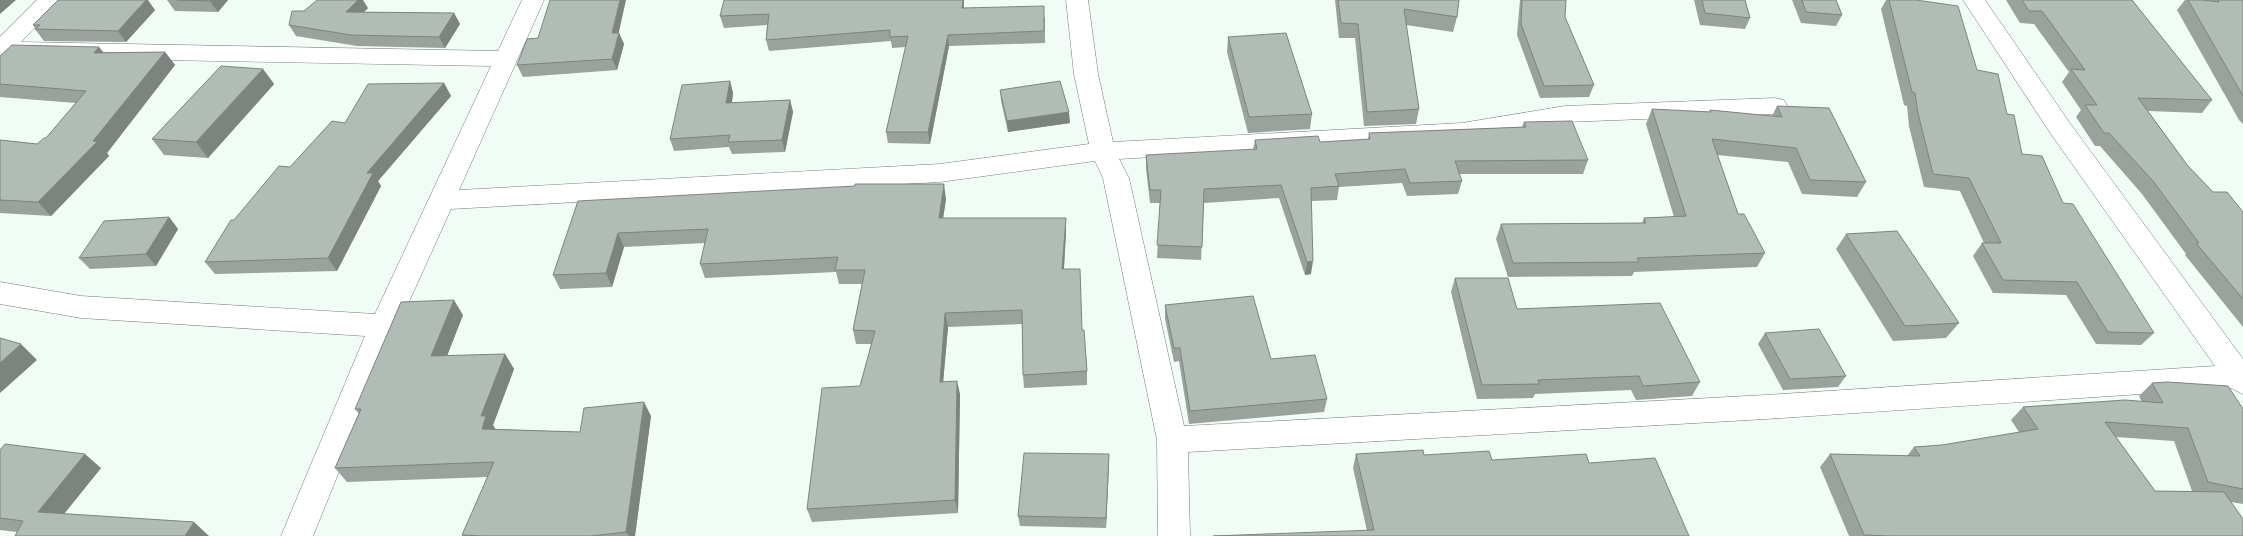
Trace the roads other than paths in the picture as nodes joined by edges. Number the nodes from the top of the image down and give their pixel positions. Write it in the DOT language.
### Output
graph roads {
  1 [pos="50,0"];
  2 [pos="533,0"];
  3 [pos="1077,0"];
  4 [pos="1974,0"];
  5 [pos="2,47"];
  6 [pos="507,59"];
  7 [pos="1775,106"];
  8 [pos="1103,151"];
  9 [pos="442,200"];
  10 [pos="0,293"];
  11 [pos="384,326"];
  12 [pos="2241,379"];
  13 [pos="1172,440"];
  14 [pos="297,536"];
  15 [pos="1174,536"];
  1 -- 5 [label="street"];
  2 -- 6 [label="street"];
  3 -- 8 [label="street"];
  4 -- 12 [label="street"];
  5 -- 6 [label="street"];
  6 -- 9 [label="street"];
  7 -- 8 [label="street"];
  8 -- 9 [label="street"];
  8 -- 13 [label="street"];
  9 -- 11 [label="street"];
  10 -- 11 [label="street"];
  11 -- 14 [label="street"];
  12 -- 13 [label="street"];
  13 -- 15 [label="street"];
}
